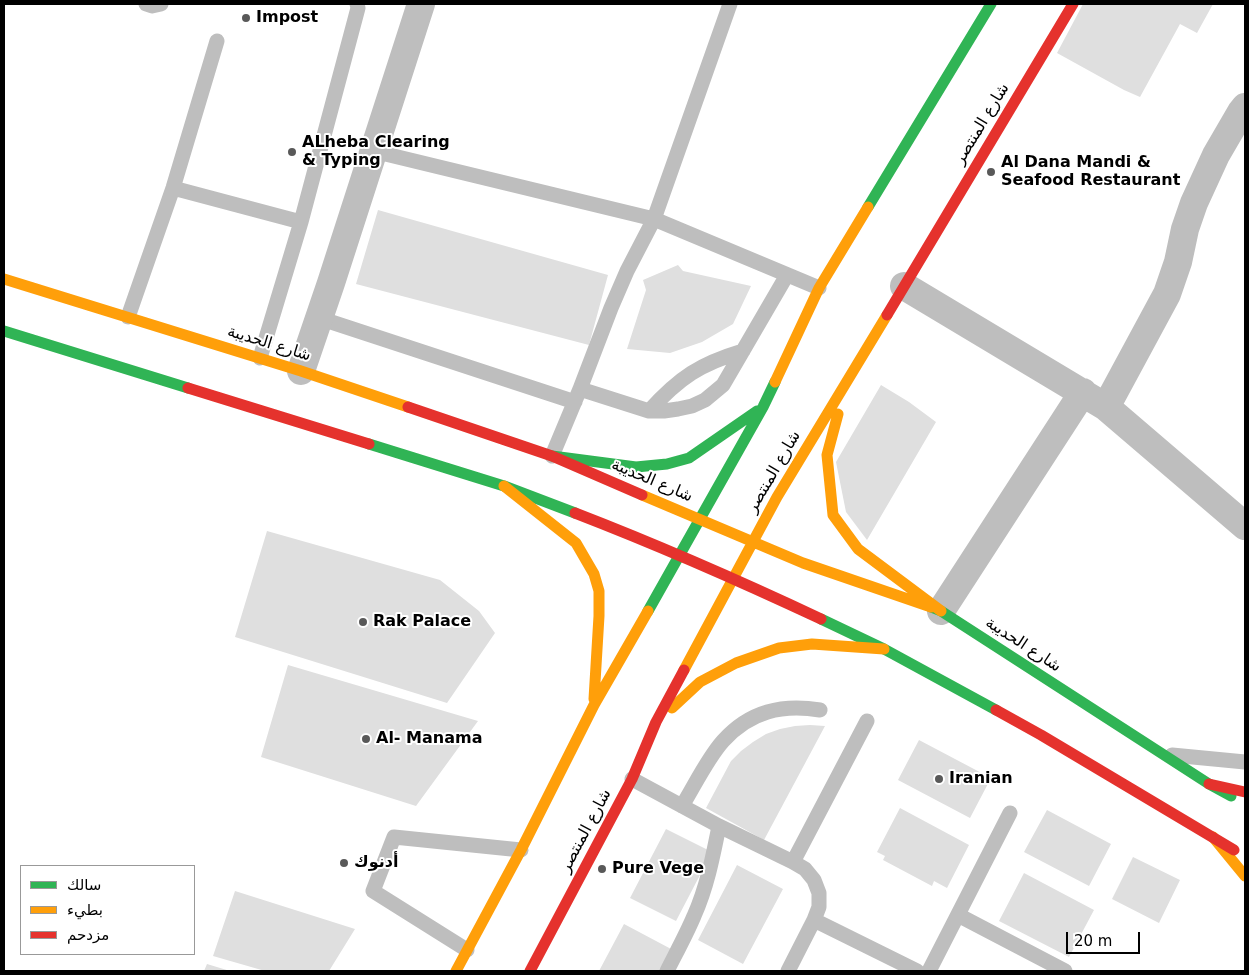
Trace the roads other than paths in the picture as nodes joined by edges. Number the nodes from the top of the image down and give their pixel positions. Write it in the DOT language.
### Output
graph roads {
  1 [pos="146,4"];
  2 [pos="161,4"];
  3 [pos="357,4"];
  4 [pos="422,4"];
  5 [pos="730,4"];
  6 [pos="991,4"];
  7 [pos="1073,4"];
  8 [pos="217,41"];
  9 [pos="1245,107"];
  10 [pos="374,151"];
  11 [pos="173,188"];
  12 [pos="654,219"];
  13 [pos="301,222"];
  14 [pos="787,275"];
  15 [pos="4,279"];
  16 [pos="904,286"];
  17 [pos="819,288"];
  18 [pos="128,317"];
  19 [pos="319,318"];
  20 [pos="4,331"];
  21 [pos="744,350"];
  22 [pos="260,358"];
  23 [pos="301,371"];
  24 [pos="846,382"];
  25 [pos="1083,392"];
  26 [pos="577,396"];
  27 [pos="1106,406"];
  28 [pos="763,407"];
  29 [pos="649,411"];
  30 [pos="552,456"];
  31 [pos="504,486"];
  32 [pos="700,520"];
  33 [pos="1245,526"];
  34 [pos="752,542"];
  35 [pos="680,556"];
  36 [pos="733,578"];
  37 [pos="941,611"];
  38 [pos="884,649"];
  39 [pos="594,705"];
  40 [pos="820,710"];
  41 [pos="867,721"];
  42 [pos="656,722"];
  43 [pos="1163,754"];
  44 [pos="1245,762"];
  45 [pos="632,778"];
  46 [pos="1209,784"];
  47 [pos="1245,792"];
  48 [pos="1245,804"];
  49 [pos="682,806"];
  50 [pos="1010,813"];
  51 [pos="719,826"];
  52 [pos="1213,837"];
  53 [pos="521,850"];
  54 [pos="1245,857"];
  55 [pos="793,862"];
  56 [pos="1245,876"];
  57 [pos="958,914"];
  58 [pos="814,920"];
  59 [pos="467,950"];
  60 [pos="456,971"];
  61 [pos="530,971"];
  62 [pos="667,971"];
  63 [pos="788,971"];
  64 [pos="917,971"];
  65 [pos="929,971"];
  66 [pos="1065,971"];
  1 -- 2 [label="lane"];
  3 -- 13 [label="lane"];
  4 -- 10 [label="street"];
  5 -- 12 [label="lane"];
  6 -- 17 [label="main road"];
  7 -- 16 [label="main road, شارع المنتصر"];
  8 -- 11 [label="lane"];
  9 -- 27 [label="street"];
  10 -- 12 [label="lane"];
  10 -- 19 [label="street"];
  11 -- 13 [label="lane"];
  11 -- 18 [label="lane"];
  12 -- 14 [label="lane"];
  12 -- 26 [label="lane"];
  13 -- 22 [label="lane"];
  14 -- 17 [label="lane"];
  14 -- 21 [label="lane"];
  15 -- 18 [label="main road, شارع الحديبة"];
  16 -- 24 [label="main road, شارع المنتصر"];
  16 -- 25 [label="street"];
  17 -- 28 [label="main road"];
  18 -- 22 [label="main road, شارع الحديبة"];
  19 -- 23 [label="street"];
  19 -- 26 [label="lane"];
  20 -- 31 [label="main road"];
  21 -- 29 [label="lane"];
  21 -- 29 [label="lane"];
  22 -- 23 [label="main road, شارع الحديبة"];
  23 -- 30 [label="main road, شارع الحديبة"];
  24 -- 34 [label="main road, شارع المنتصر"];
  24 -- 37 [label="main road"];
  25 -- 27 [label="street"];
  25 -- 37 [label="street"];
  26 -- 29 [label="lane"];
  26 -- 30 [label="lane"];
  27 -- 33 [label="street"];
  28 -- 30 [label="main road"];
  28 -- 32 [label="main road"];
  30 -- 32 [label="main road, شارع الحديبة"];
  31 -- 35 [label="main road"];
  31 -- 39 [label="main road"];
  32 -- 34 [label="main road, شارع الحديبة"];
  32 -- 35 [label="main road"];
  34 -- 36 [label="main road, شارع المنتصر"];
  34 -- 37 [label="main road, شارع الحديبة"];
  35 -- 36 [label="main road"];
  35 -- 39 [label="main road"];
  36 -- 38 [label="main road"];
  36 -- 42 [label="main road, شارع المنتصر"];
  37 -- 43 [label="main road, شارع الحديبة"];
  38 -- 42 [label="main road"];
  38 -- 52 [label="main road"];
  39 -- 53 [label="main road"];
  40 -- 49 [label="lane"];
  41 -- 55 [label="lane"];
  42 -- 45 [label="main road, شارع المنتصر"];
  43 -- 44 [label="lane"];
  43 -- 46 [label="main road, شارع الحديبة"];
  45 -- 49 [label="lane"];
  45 -- 61 [label="main road, شارع المنتصر"];
  46 -- 47 [label="main road"];
  46 -- 48 [label="main road, شارع الحديبة"];
  49 -- 51 [label="lane"];
  50 -- 57 [label="lane"];
  51 -- 55 [label="lane"];
  51 -- 62 [label="lane"];
  52 -- 54 [label="main road"];
  52 -- 56 [label="main road"];
  53 -- 59 [label="main road"];
  53 -- 59 [label="lane"];
  55 -- 58 [label="lane"];
  57 -- 65 [label="lane"];
  57 -- 66 [label="lane"];
  58 -- 63 [label="lane"];
  58 -- 64 [label="lane"];
  59 -- 60 [label="main road"];
}
